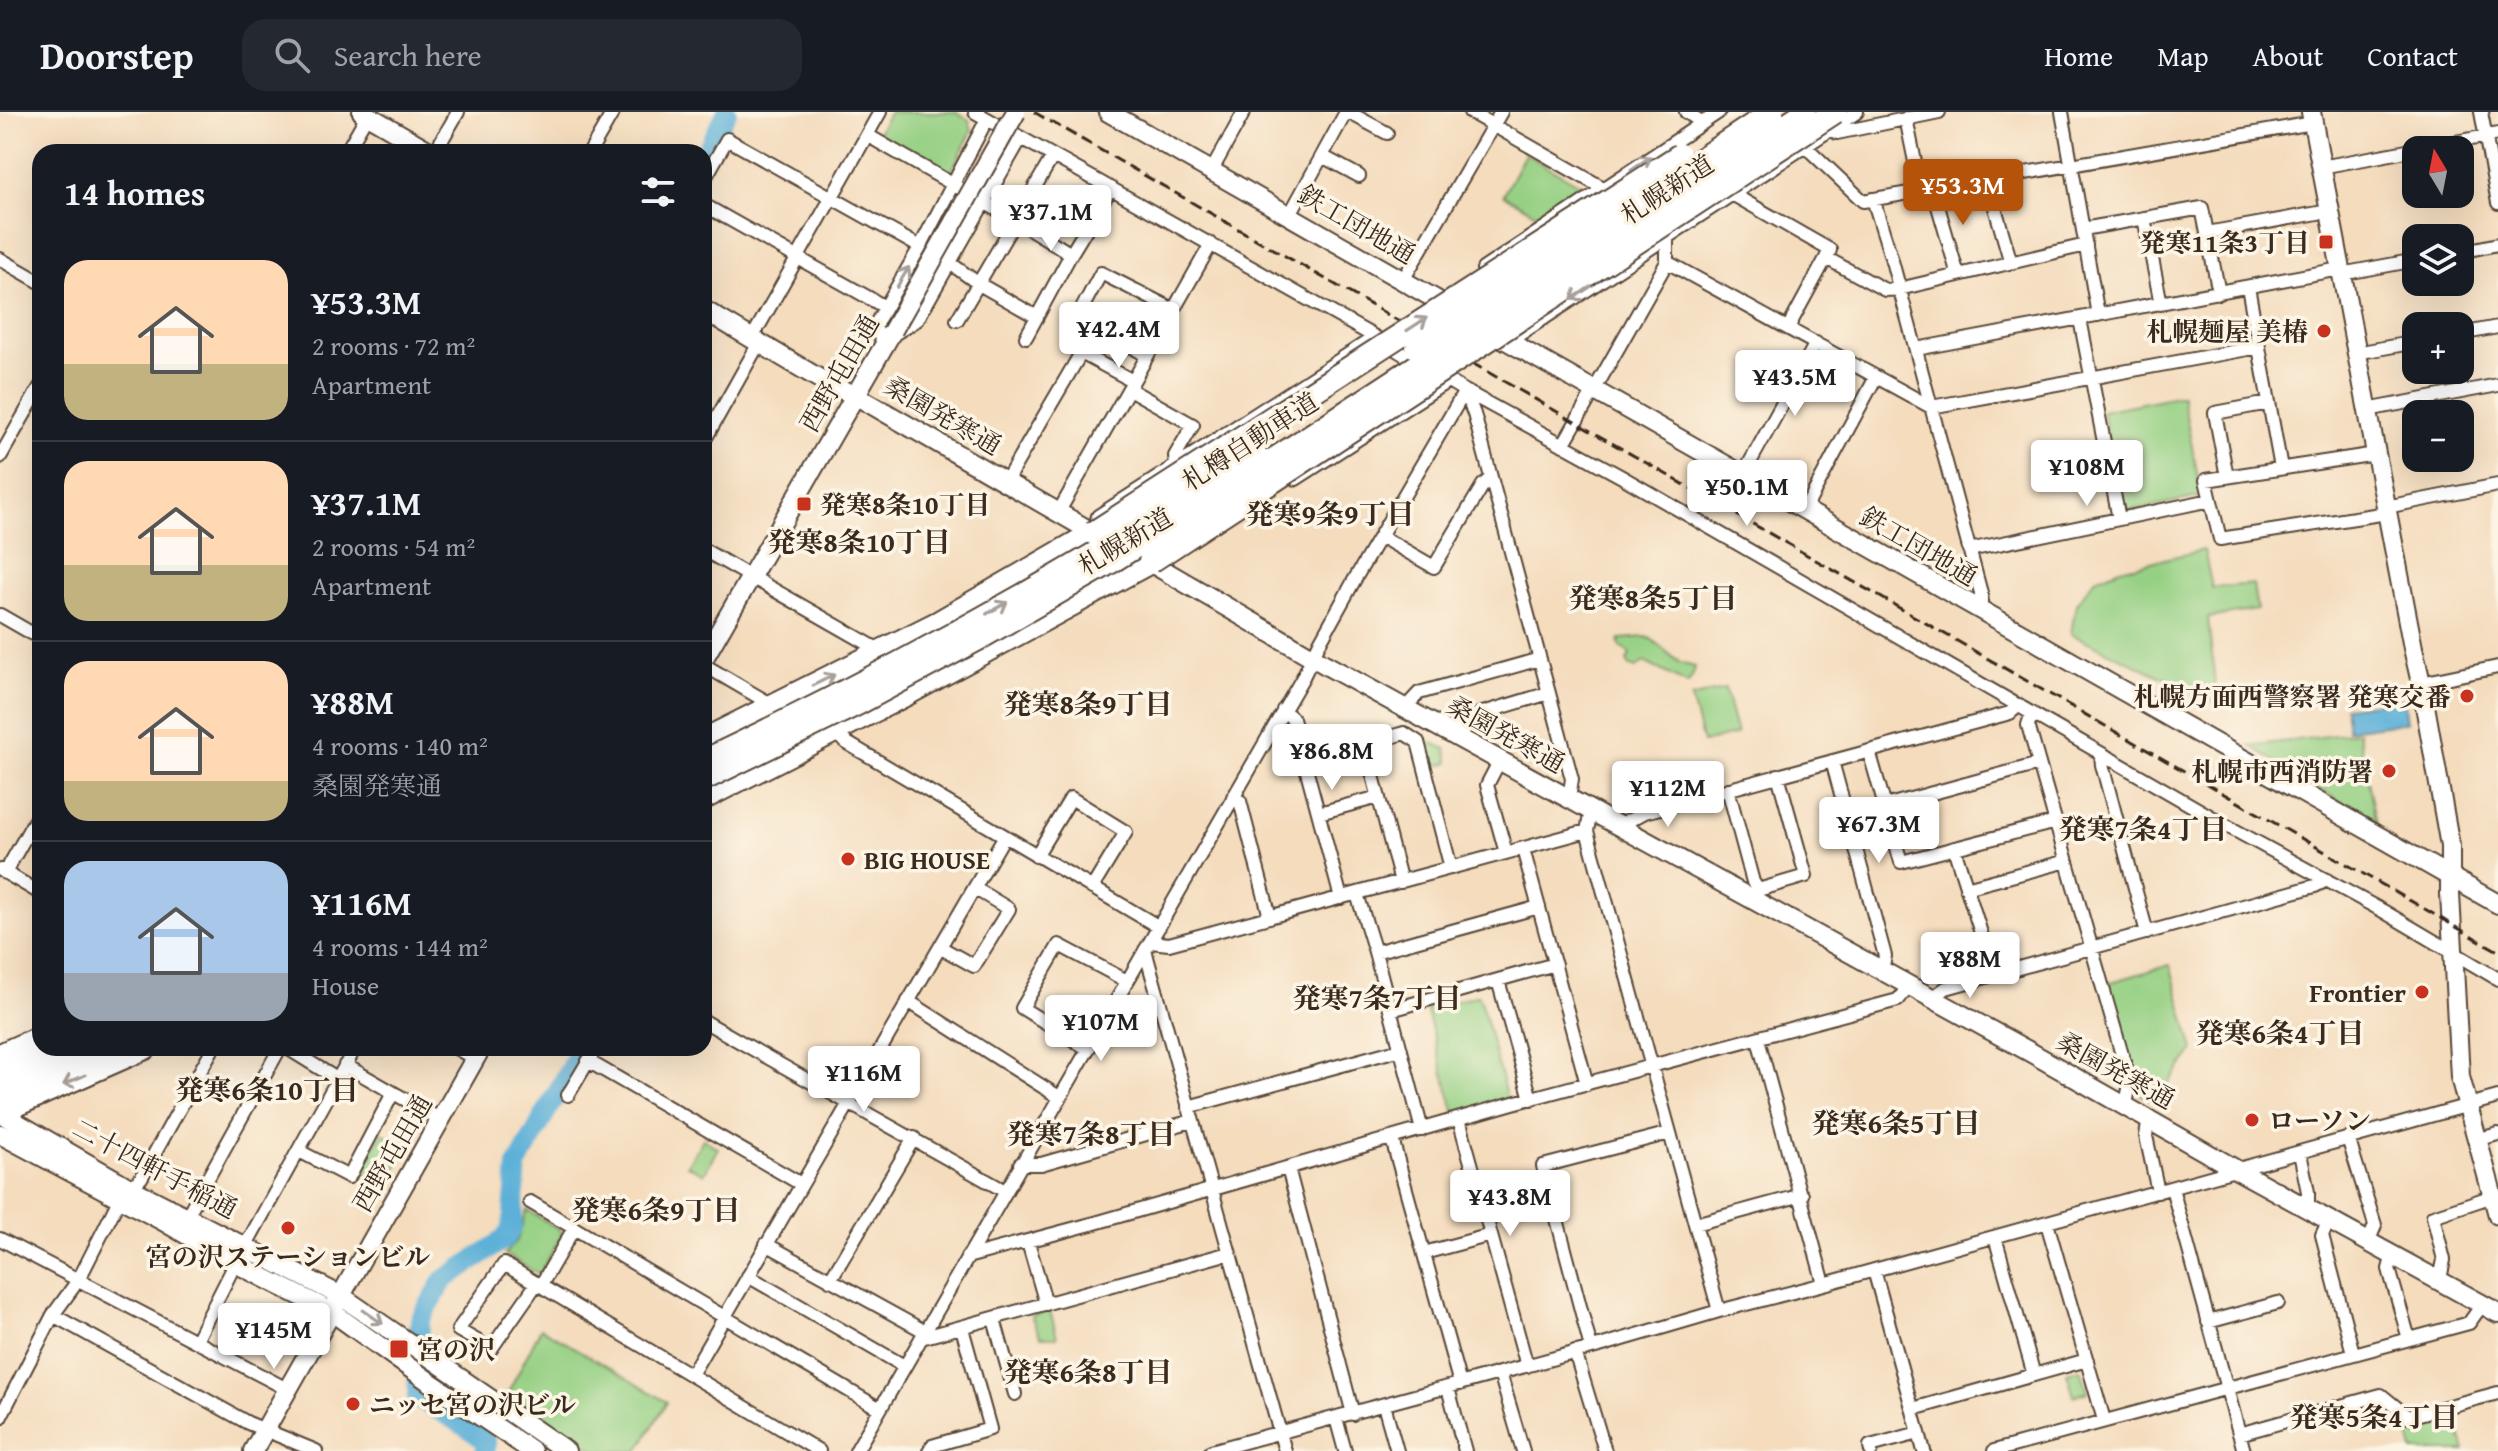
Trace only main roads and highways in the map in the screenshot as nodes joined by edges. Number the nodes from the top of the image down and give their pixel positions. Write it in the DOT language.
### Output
graph roads {
  1 [pos="1747,112"];
  2 [pos="1772,112"];
  3 [pos="1805,112"];
  4 [pos="1834,120"];
  5 [pos="712,736"];
  6 [pos="712,757"];
  7 [pos="712,775"];
  8 [pos="712,794"];
  9 [pos="32,1041"];
  10 [pos="0,1055"];
  11 [pos="45,1056"];
  12 [pos="85,1056"];
  13 [pos="127,1056"];
  14 [pos="0,1076"];
  15 [pos="0,1093"];
  16 [pos="0,1112"];
  5 -- 1 [label="highway, 札幌新道, one-way, bridge"];
  6 -- 2 [label="highway, 札樽自動車道, one-way, bridge"];
  3 -- 7 [label="highway, 札樽自動車道, bridge"];
  4 -- 8 [label="highway, 札幌新道, bridge"];
  9 -- 10 [label="highway"];
  11 -- 14 [label="highway"];
  12 -- 15 [label="highway"];
  13 -- 16 [label="highway, one-way"];
}
